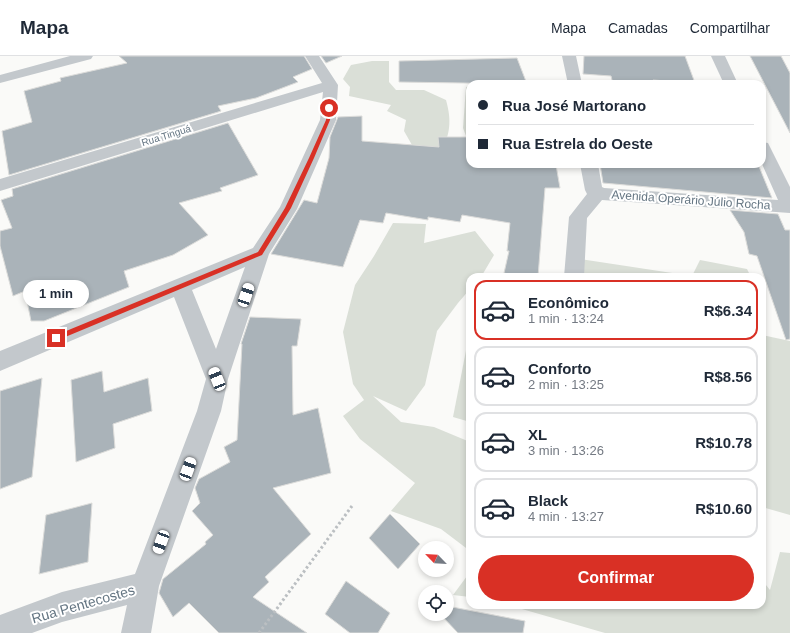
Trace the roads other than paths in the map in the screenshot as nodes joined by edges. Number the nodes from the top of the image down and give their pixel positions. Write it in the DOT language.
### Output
graph roads {
  1 [pos="86,56"];
  2 [pos="312,56"];
  3 [pos="569,56"];
  4 [pos="718,56"];
  5 [pos="0,79"];
  6 [pos="574,80"];
  7 [pos="729,80"];
  8 [pos="331,85"];
  9 [pos="766,155"];
  10 [pos="590,168"];
  11 [pos="0,185"];
  12 [pos="596,192"];
  13 [pos="790,206"];
  14 [pos="260,253"];
  15 [pos="574,273"];
  16 [pos="180,286"];
  17 [pos="0,361"];
  18 [pos="217,379"];
  19 [pos="145,586"];
  20 [pos="0,630"];
  21 [pos="136,633"];
  1 -- 5 [label="street"];
  2 -- 8 [label="street"];
  3 -- 6 [label="street"];
  4 -- 7 [label="street"];
  8 -- 11 [label="street, Rua Tinguá"];
  8 -- 14 [label="street"];
  9 -- 13 [label="street"];
  10 -- 12 [label="street"];
  12 -- 13 [label="street, Avenida Operário Júlio Rocha"];
  12 -- 15 [label="street"];
  14 -- 16 [label="street"];
  14 -- 18 [label="street"];
  16 -- 17 [label="street"];
  16 -- 18 [label="street"];
  18 -- 19 [label="street"];
  19 -- 20 [label="street, Rua Pentecostes"];
  19 -- 21 [label="street"];
}
